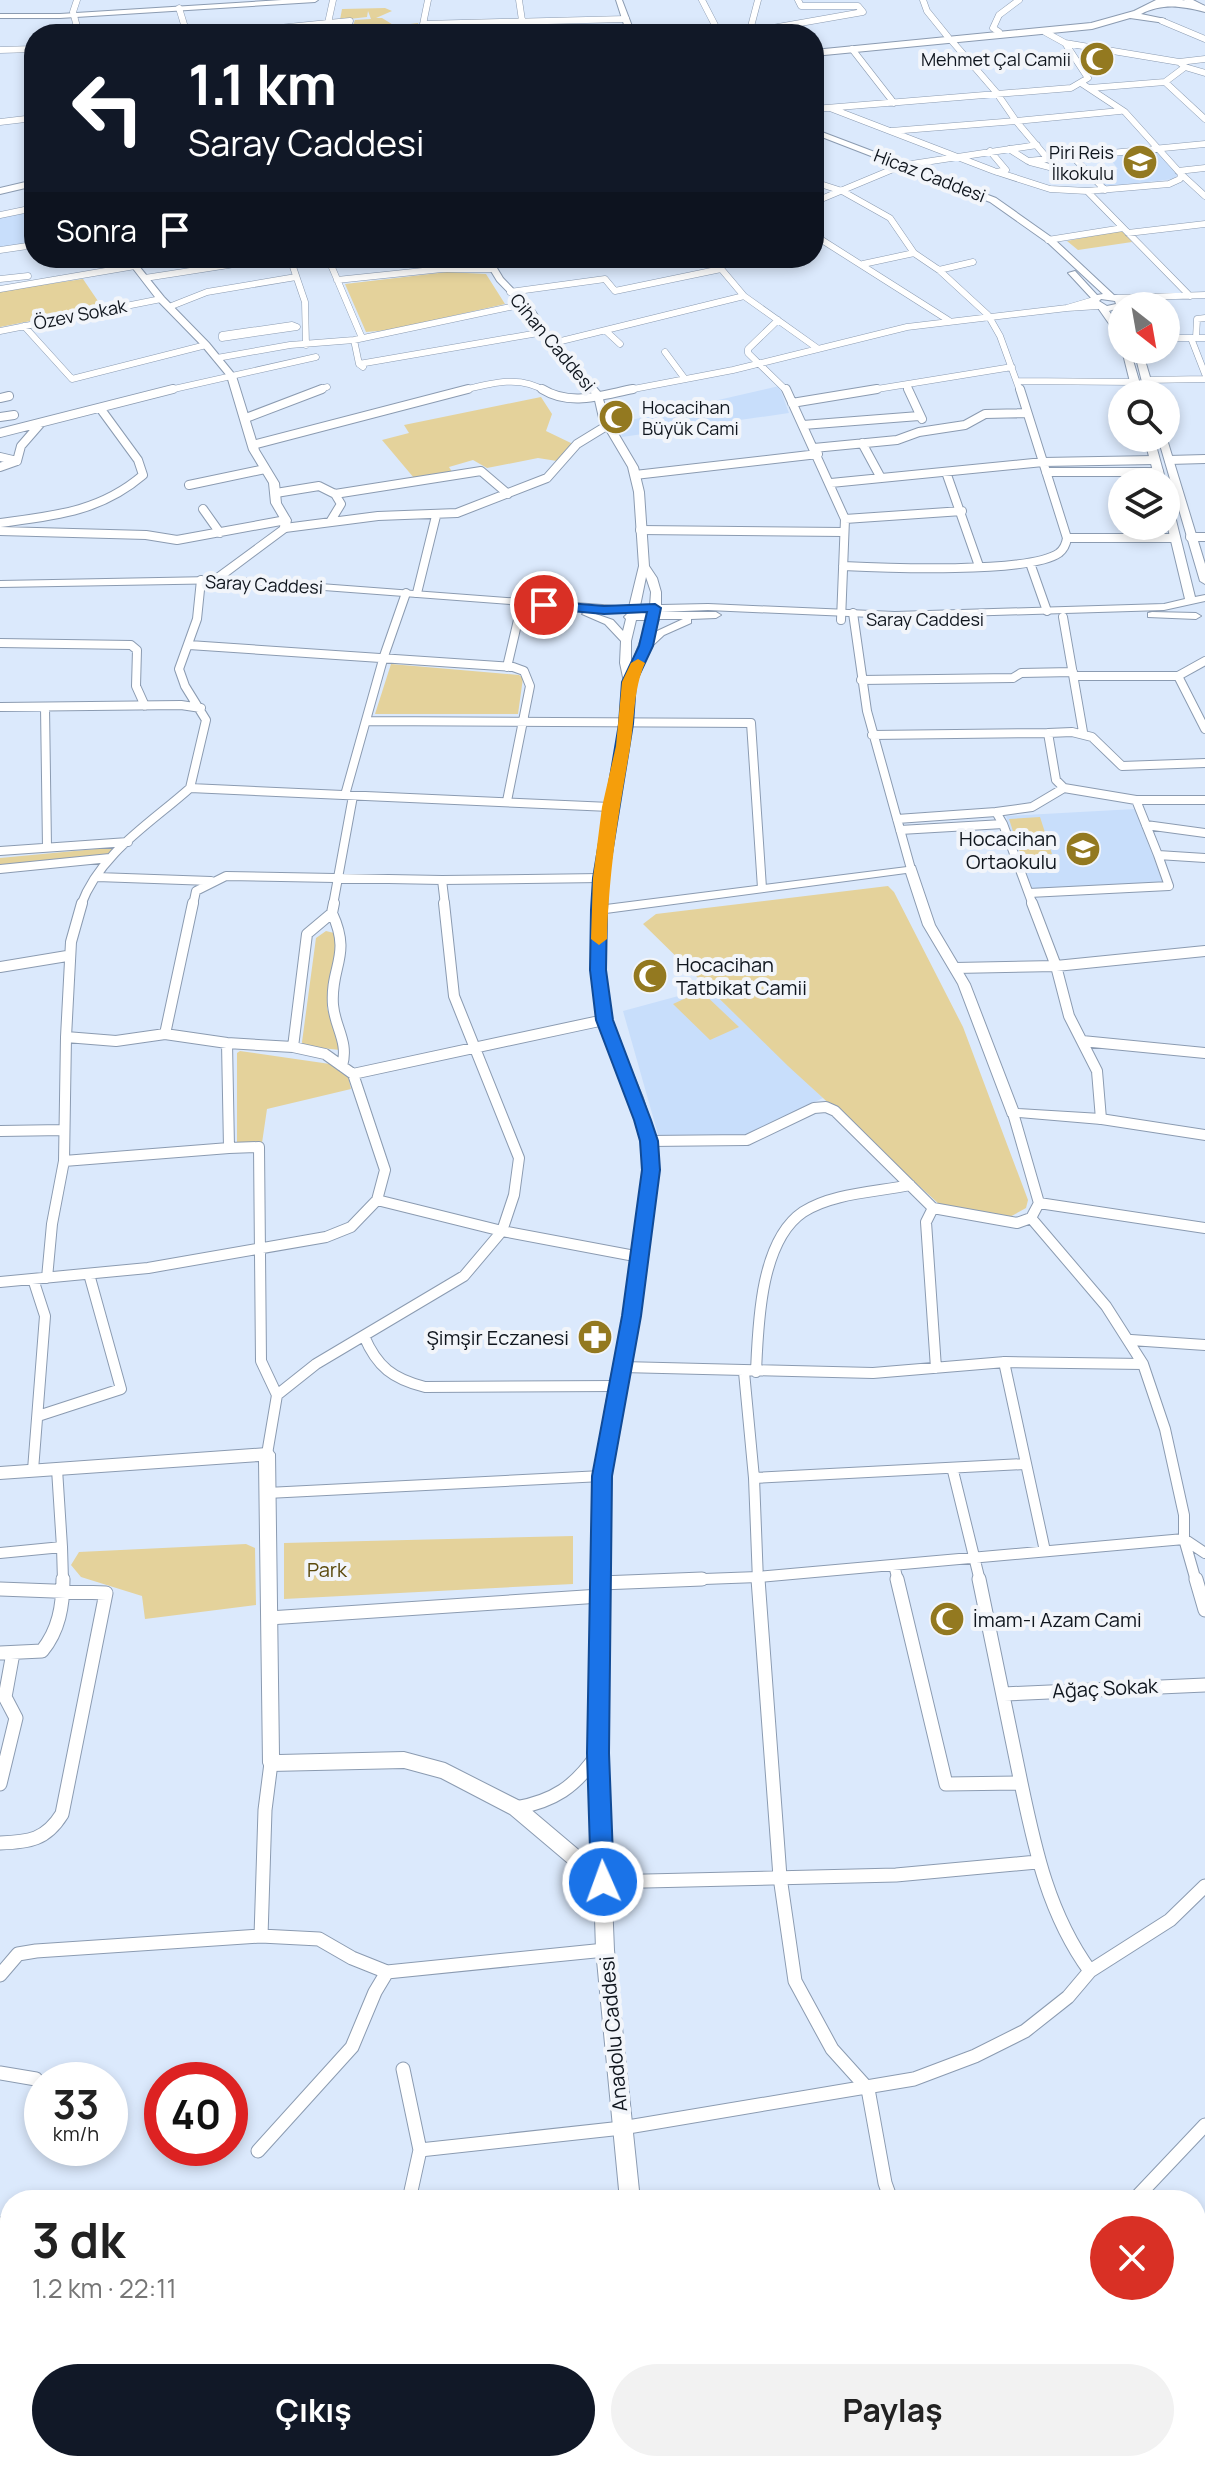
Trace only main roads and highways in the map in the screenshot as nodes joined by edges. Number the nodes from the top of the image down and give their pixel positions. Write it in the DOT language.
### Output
graph roads {
  1 [pos="1187,0"];
  2 [pos="1155,2"];
  3 [pos="1205,9"];
  4 [pos="1130,15"];
  5 [pos="950,39"];
  6 [pos="824,50"];
  7 [pos="824,50"];
  8 [pos="24,181"];
  9 [pos="24,183"];
  10 [pos="0,185"];
  11 [pos="0,191"];
  1 -- 3 [label="main road"];
  2 -- 3 [label="highway"];
  2 -- 4 [label="highway"];
  2 -- 4 [label="highway"];
  2 -- 5 [label="highway"];
  4 -- 5 [label="highway"];
  5 -- 6 [label="highway"];
  5 -- 7 [label="highway"];
  8 -- 10 [label="highway"];
  9 -- 11 [label="highway"];
}
